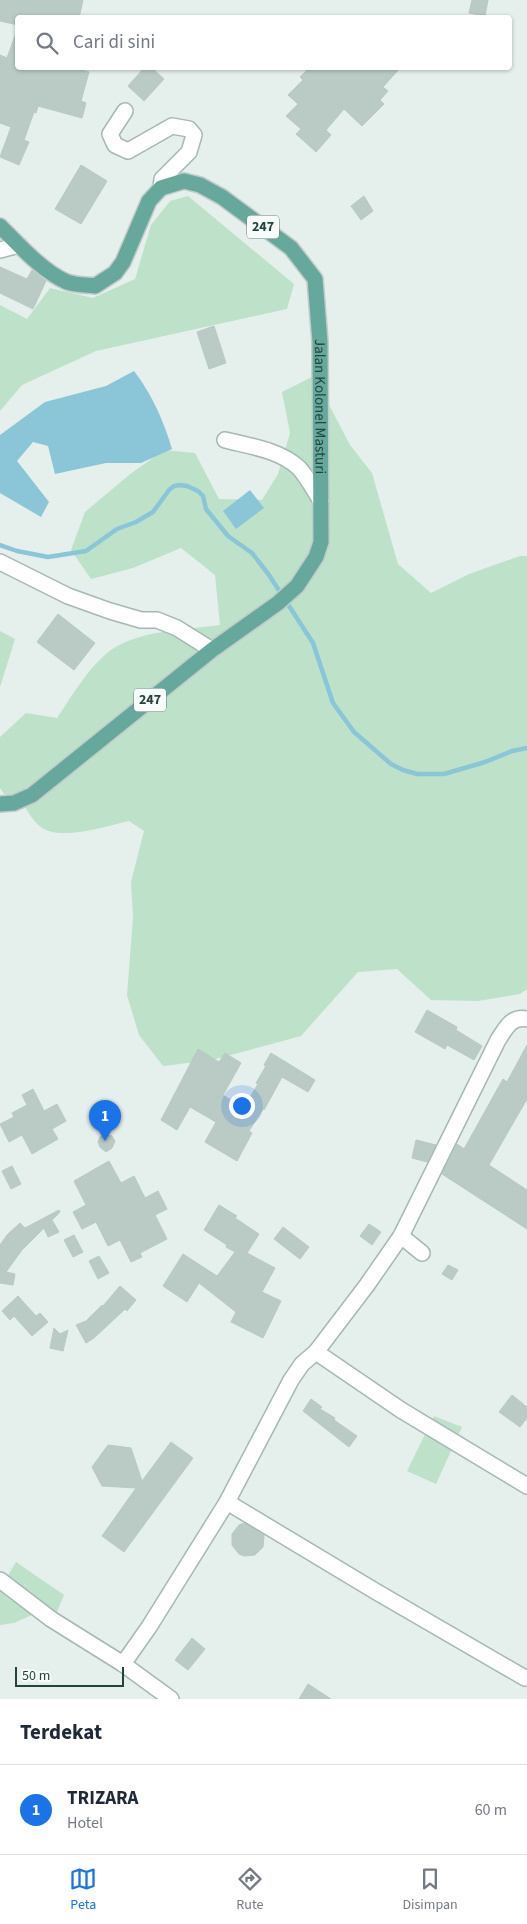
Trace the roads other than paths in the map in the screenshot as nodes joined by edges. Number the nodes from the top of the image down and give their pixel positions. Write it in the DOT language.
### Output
graph roads {
  1 [pos="125,111"];
  2 [pos="161,188"];
  3 [pos="0,226"];
  4 [pos="19,245"];
  5 [pos="0,250"];
  6 [pos="225,440"];
  7 [pos="321,501"];
  8 [pos="0,562"];
  9 [pos="212,650"];
  10 [pos="0,804"];
  11 [pos="527,1019"];
  12 [pos="401,1236"];
  13 [pos="422,1253"];
  14 [pos="316,1352"];
  15 [pos="527,1486"];
  16 [pos="228,1502"];
  17 [pos="0,1580"];
  18 [pos="123,1664"];
  19 [pos="525,1678"];
  20 [pos="171,1699"];
  1 -- 2 [label="street"];
  2 -- 4 [label="main road"];
  2 -- 7 [label="main road, Jalan Kolonel Masturi / 247"];
  3 -- 4 [label="main road"];
  4 -- 5 [label="street"];
  6 -- 7 [label="street"];
  7 -- 9 [label="main road, Jalan Kolonel Masturi / 247"];
  8 -- 9 [label="street"];
  9 -- 10 [label="main road, Jalan Kolonel Masturi / 247"];
  11 -- 12 [label="street"];
  12 -- 13 [label="street"];
  12 -- 14 [label="street"];
  14 -- 15 [label="street"];
  14 -- 16 [label="street"];
  16 -- 18 [label="street"];
  16 -- 19 [label="street"];
  17 -- 18 [label="street"];
  18 -- 20 [label="street"];
}
